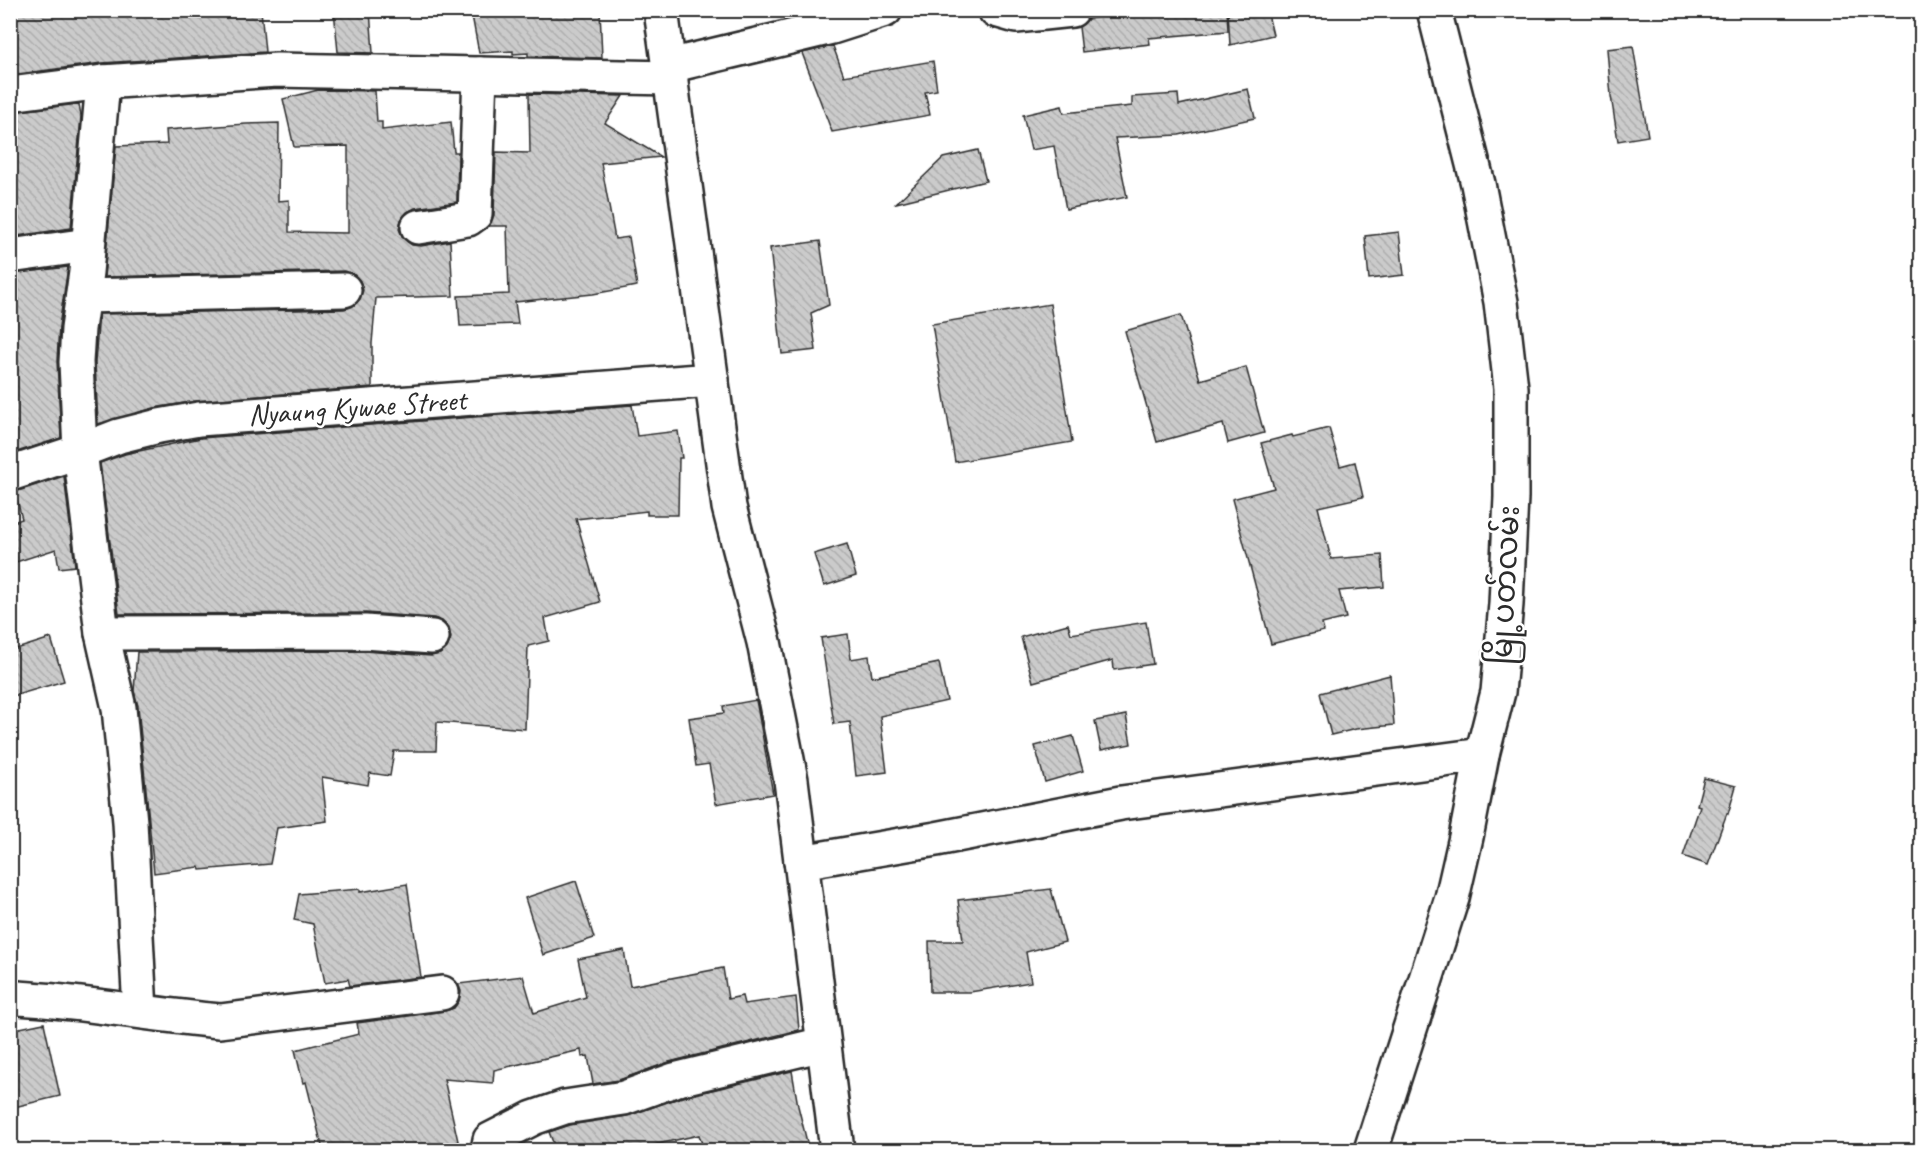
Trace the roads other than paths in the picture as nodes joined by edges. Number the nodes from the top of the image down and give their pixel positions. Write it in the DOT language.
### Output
graph roads {
  1 [pos="661,10"];
  2 [pos="885,10"];
  3 [pos="995,10"];
  4 [pos="1072,10"];
  5 [pos="1434,10"];
  6 [pos="670,72"];
  7 [pos="480,74"];
  8 [pos="103,82"];
  9 [pos="10,94"];
  10 [pos="418,227"];
  11 [pos="88,244"];
  12 [pos="10,256"];
  13 [pos="344,290"];
  14 [pos="83,296"];
  15 [pos="712,380"];
  16 [pos="80,451"];
  17 [pos="10,474"];
  18 [pos="102,633"];
  19 [pos="432,637"];
  20 [pos="1482,755"];
  21 [pos="801,862"];
  22 [pos="442,993"];
  23 [pos="10,999"];
  24 [pos="140,1011"];
  25 [pos="823,1044"];
  26 [pos="488,1150"];
  27 [pos="837,1150"];
  28 [pos="1371,1150"];
  1 -- 6 [label="street"];
  2 -- 6 [label="street"];
  3 -- 4 [label="street"];
  5 -- 20 [label="street, မြို့ပတ်လမ်း"];
  6 -- 7 [label="street"];
  6 -- 15 [label="street"];
  7 -- 8 [label="street"];
  7 -- 10 [label="street"];
  8 -- 9 [label="street"];
  8 -- 11 [label="street"];
  11 -- 12 [label="street"];
  11 -- 14 [label="street"];
  13 -- 14 [label="street"];
  14 -- 16 [label="street"];
  15 -- 16 [label="street, Nyaung Kywae Street"];
  15 -- 21 [label="street"];
  16 -- 17 [label="street, Nyaung Kywae Street"];
  16 -- 18 [label="street"];
  18 -- 19 [label="street"];
  18 -- 24 [label="street"];
  20 -- 21 [label="street"];
  20 -- 28 [label="street, မြို့ပတ်လမ်း"];
  21 -- 25 [label="street"];
  22 -- 24 [label="street"];
  23 -- 24 [label="street"];
  25 -- 26 [label="street"];
  25 -- 27 [label="street"];
}
